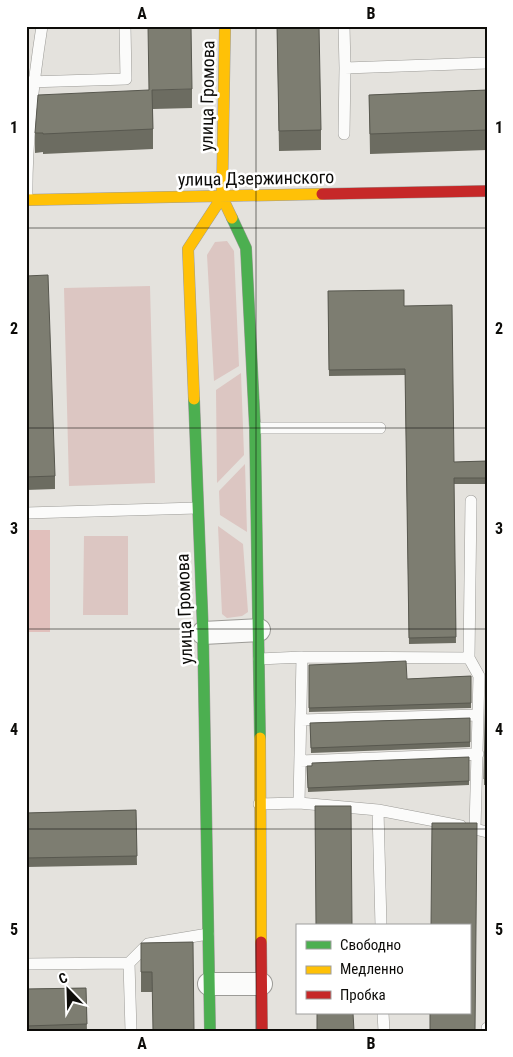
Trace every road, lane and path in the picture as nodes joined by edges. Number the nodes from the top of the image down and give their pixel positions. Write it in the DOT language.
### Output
graph roads {
  1 [pos="42,26"];
  2 [pos="125,26"];
  3 [pos="225,26"];
  4 [pos="344,26"];
  5 [pos="487,63"];
  6 [pos="345,68"];
  7 [pos="30,82"];
  8 [pos="344,134"];
  9 [pos="487,191"];
  10 [pos="222,197"];
  11 [pos="27,200"];
  12 [pos="255,428"];
  13 [pos="380,428"];
  14 [pos="471,501"];
  15 [pos="198,508"];
  16 [pos="26,513"];
  17 [pos="259,630"];
  18 [pos="203,633"];
  19 [pos="302,657"];
  20 [pos="469,658"];
  21 [pos="259,659"];
  22 [pos="478,715"];
  23 [pos="301,720"];
  24 [pos="478,754"];
  25 [pos="300,760"];
  26 [pos="299,803"];
  27 [pos="259,804"];
  28 [pos="378,810"];
  29 [pos="475,829"];
  30 [pos="487,832"];
  31 [pos="381,924"];
  32 [pos="208,934"];
  33 [pos="129,963"];
  34 [pos="26,964"];
  35 [pos="209,984"];
  36 [pos="261,984"];
  37 [pos="383,1014"];
  38 [pos="131,1031"];
  39 [pos="210,1031"];
  40 [pos="262,1031"];
  41 [pos="384,1031"];
  1 -- 7 [label="lane"];
  2 -- 7 [label="lane"];
  3 -- 10 [label="street, улица Громова"];
  4 -- 6 [label="lane"];
  5 -- 6 [label="lane"];
  6 -- 8 [label="lane"];
  7 -- 11 [label="lane"];
  9 -- 10 [label="street, улица Дзержинского"];
  10 -- 11 [label="street, улица Дзержинского"];
  10 -- 12 [label="street, улица Громова"];
  10 -- 15 [label="street, улица Громова"];
  12 -- 13 [label="lane"];
  12 -- 17 [label="street, улица Громова"];
  14 -- 20 [label="lane"];
  15 -- 16 [label="lane"];
  15 -- 18 [label="street, улица Громова"];
  17 -- 18 [label="street"];
  17 -- 21 [label="street, улица Громова"];
  18 -- 32 [label="street, улица Громова"];
  19 -- 20 [label="lane"];
  19 -- 21 [label="lane"];
  19 -- 23 [label="lane"];
  20 -- 22 [label="lane"];
  21 -- 27 [label="street, улица Громова"];
  22 -- 23 [label="lane"];
  22 -- 24 [label="lane"];
  23 -- 25 [label="lane"];
  24 -- 25 [label="lane"];
  24 -- 29 [label="lane"];
  25 -- 26 [label="lane"];
  26 -- 27 [label="lane"];
  26 -- 28 [label="lane"];
  27 -- 36 [label="street, улица Громова"];
  28 -- 29 [label="lane"];
  28 -- 31 [label="lane"];
  29 -- 30 [label="lane"];
  32 -- 33 [label="lane"];
  32 -- 35 [label="street, улица Громова"];
  33 -- 34 [label="lane"];
  33 -- 38 [label="lane"];
  35 -- 36 [label="street"];
  35 -- 39 [label="street, улица Громова"];
  36 -- 40 [label="street, улица Громова"];
  37 -- 41 [label="lane"];
}
